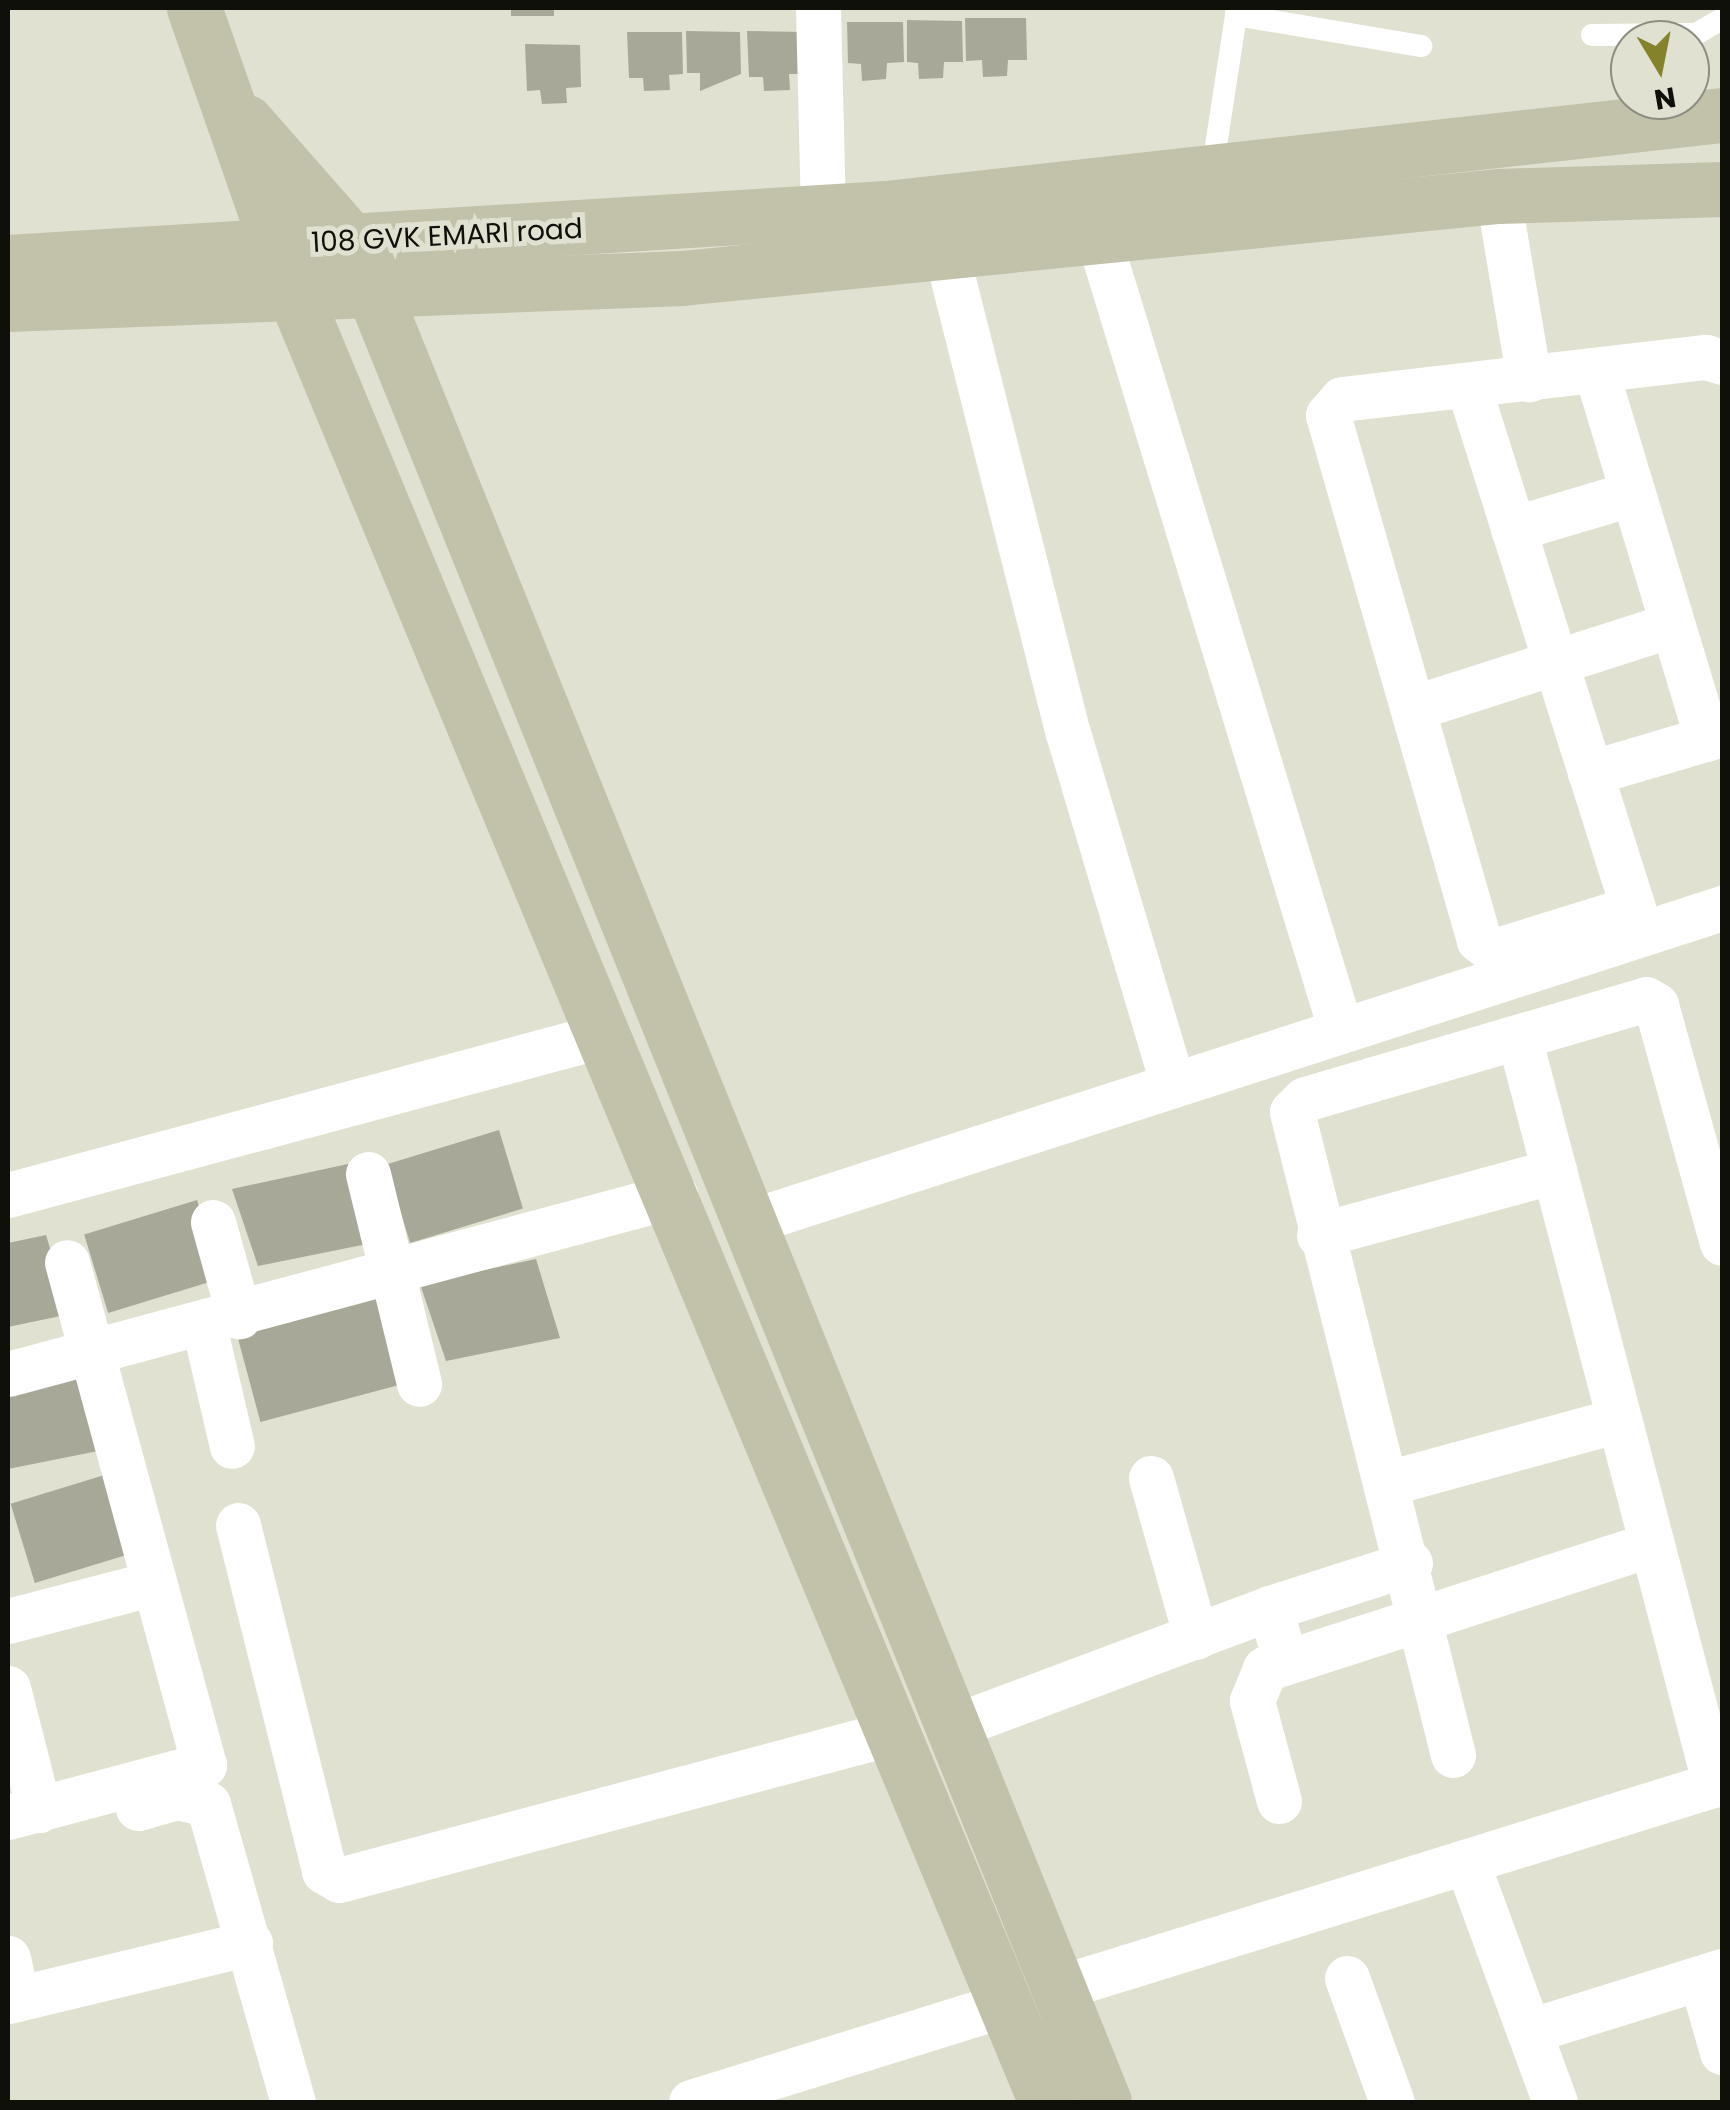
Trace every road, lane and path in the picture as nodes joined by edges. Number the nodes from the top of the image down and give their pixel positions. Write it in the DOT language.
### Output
graph roads {
  1 [pos="194,8"];
  2 [pos="818,8"];
  3 [pos="1236,11"];
  4 [pos="1722,18"];
  5 [pos="1592,35"];
  6 [pos="1421,46"];
  7 [pos="237,112"];
  8 [pos="1722,115"];
  9 [pos="1722,190"];
  10 [pos="1498,196"];
  11 [pos="1213,198"];
  12 [pos="823,212"];
  13 [pos="1098,236"];
  14 [pos="274,242"];
  15 [pos="946,252"];
  16 [pos="8,262"];
  17 [pos="363,268"];
  18 [pos="294,293"];
  19 [pos="8,304"];
  20 [pos="1722,362"];
  21 [pos="1596,372"];
  22 [pos="1529,379"];
  23 [pos="1468,384"];
  24 [pos="1633,493"];
  25 [pos="1512,529"];
  26 [pos="1672,625"];
  27 [pos="1554,662"];
  28 [pos="1416,706"];
  29 [pos="1715,737"];
  30 [pos="1590,773"];
  31 [pos="1722,879"];
  32 [pos="1722,908"];
  33 [pos="1638,921"];
  34 [pos="1341,1030"];
  35 [pos="604,1036"];
  36 [pos="1519,1037"];
  37 [pos="1173,1085"];
  38 [pos="1554,1171"];
  39 [pos="368,1174"];
  40 [pos="8,1194"];
  41 [pos="675,1195"];
  42 [pos="213,1222"];
  43 [pos="746,1223"];
  44 [pos="1319,1235"];
  45 [pos="1722,1244"];
  46 [pos="67,1262"];
  47 [pos="392,1273"];
  48 [pos="222,1321"];
  49 [pos="92,1358"];
  50 [pos="8,1374"];
  51 [pos="419,1384"];
  52 [pos="1619,1420"];
  53 [pos="232,1446"];
  54 [pos="1151,1478"];
  55 [pos="1388,1484"];
  56 [pos="238,1525"];
  57 [pos="1651,1544"];
  58 [pos="1410,1563"];
  59 [pos="154,1583"];
  60 [pos="1270,1608"];
  61 [pos="1422,1620"];
  62 [pos="8,1621"];
  63 [pos="1196,1637"];
  64 [pos="1285,1660"];
  65 [pos="10,1707"];
  66 [pos="952,1727"];
  67 [pos="895,1732"];
  68 [pos="1453,1755"];
  69 [pos="1718,1784"];
  70 [pos="1279,1800"];
  71 [pos="23,1813"];
  72 [pos="8,1846"];
  73 [pos="1466,1864"];
  74 [pos="250,1942"];
  75 [pos="1712,1974"];
  76 [pos="1347,1978"];
  77 [pos="11,1986"];
  78 [pos="1060,1992"];
  79 [pos="1008,2007"];
  80 [pos="1529,2030"];
  81 [pos="1722,2052"];
  82 [pos="294,2102"];
  83 [pos="691,2102"];
  84 [pos="1046,2102"];
  85 [pos="1104,2102"];
  86 [pos="1392,2102"];
  87 [pos="1555,2102"];
  1 -- 7 [label="street"];
  2 -- 12 [label="street"];
  3 -- 6 [label="lane"];
  3 -- 11 [label="lane"];
  4 -- 5 [label="lane"];
  7 -- 14 [label="street"];
  7 -- 17 [label="street"];
  8 -- 11 [label="street"];
  9 -- 10 [label="street"];
  10 -- 11 [label="street"];
  10 -- 22 [label="street"];
  11 -- 12 [label="street, 108 GVK EMARI road"];
  11 -- 13 [label="street"];
  12 -- 17 [label="street, 108 GVK EMARI road"];
  13 -- 15 [label="street"];
  13 -- 34 [label="street"];
  14 -- 16 [label="street, 108 GVK EMARI road"];
  14 -- 17 [label="street, 108 GVK EMARI road"];
  14 -- 18 [label="street"];
  15 -- 17 [label="street"];
  15 -- 37 [label="street"];
  17 -- 18 [label="street"];
  17 -- 43 [label="street"];
  18 -- 19 [label="street"];
  18 -- 35 [label="street"];
  20 -- 21 [label="street"];
  21 -- 22 [label="street"];
  21 -- 24 [label="street"];
  22 -- 23 [label="street"];
  23 -- 25 [label="street"];
  23 -- 28 [label="street"];
  24 -- 25 [label="street"];
  24 -- 26 [label="street"];
  25 -- 27 [label="street"];
  26 -- 27 [label="street"];
  26 -- 29 [label="street"];
  27 -- 28 [label="street"];
  27 -- 30 [label="street"];
  28 -- 33 [label="street"];
  29 -- 30 [label="street"];
  30 -- 33 [label="street"];
  31 -- 33 [label="street"];
  32 -- 33 [label="street"];
  33 -- 34 [label="street"];
  34 -- 37 [label="street"];
  35 -- 40 [label="street"];
  35 -- 41 [label="street"];
  36 -- 38 [label="street"];
  36 -- 44 [label="street"];
  36 -- 45 [label="street"];
  37 -- 43 [label="street"];
  38 -- 44 [label="street"];
  38 -- 52 [label="street"];
  39 -- 47 [label="street"];
  41 -- 47 [label="street"];
  41 -- 67 [label="street"];
  42 -- 48 [label="street"];
  43 -- 66 [label="street"];
  44 -- 55 [label="street"];
  46 -- 49 [label="street"];
  47 -- 48 [label="street"];
  47 -- 51 [label="street"];
  48 -- 49 [label="street"];
  48 -- 53 [label="street"];
  49 -- 50 [label="street"];
  49 -- 59 [label="street"];
  52 -- 55 [label="street"];
  52 -- 57 [label="street"];
  54 -- 63 [label="street"];
  55 -- 58 [label="street"];
  56 -- 67 [label="street"];
  57 -- 61 [label="street"];
  57 -- 69 [label="street"];
  58 -- 60 [label="street"];
  58 -- 61 [label="street"];
  59 -- 62 [label="street"];
  59 -- 71 [label="street"];
  60 -- 63 [label="street"];
  60 -- 64 [label="street"];
  61 -- 64 [label="street"];
  61 -- 68 [label="street"];
  63 -- 66 [label="street"];
  64 -- 70 [label="street"];
  65 -- 71 [label="street"];
  66 -- 78 [label="street"];
  67 -- 79 [label="street"];
  69 -- 73 [label="street"];
  72 -- 74 [label="street"];
  73 -- 78 [label="street"];
  73 -- 80 [label="street"];
  74 -- 77 [label="street"];
  74 -- 82 [label="street"];
  75 -- 80 [label="street"];
  75 -- 81 [label="street"];
  76 -- 86 [label="street"];
  78 -- 79 [label="street"];
  78 -- 85 [label="street"];
  79 -- 83 [label="street"];
  79 -- 84 [label="street"];
  80 -- 87 [label="street"];
}
